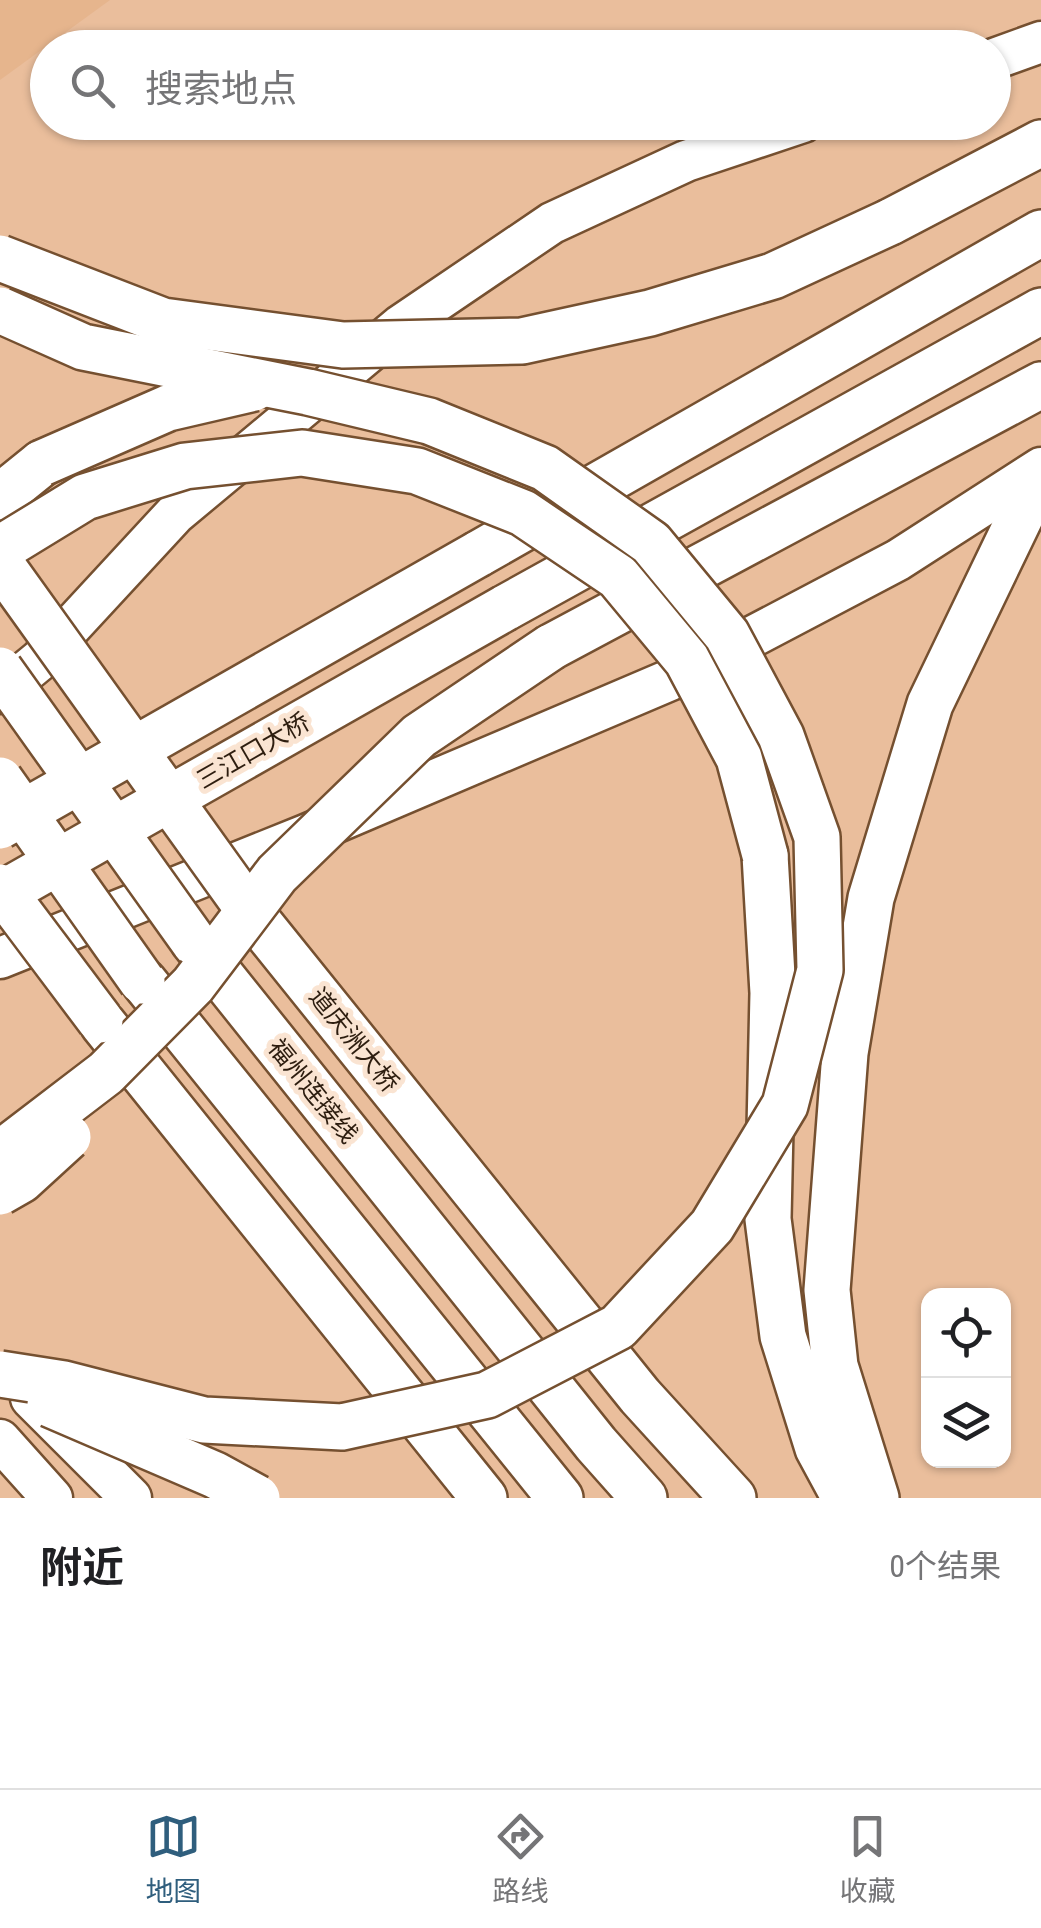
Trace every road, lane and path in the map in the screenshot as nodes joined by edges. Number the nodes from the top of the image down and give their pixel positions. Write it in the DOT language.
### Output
graph roads {
  1 [pos="1041,42"];
  2 [pos="1011,53"];
  3 [pos="750,140"];
  4 [pos="1041,143"];
  5 [pos="1041,233"];
  6 [pos="0,258"];
  7 [pos="0,310"];
  8 [pos="1041,311"];
  9 [pos="522,340"];
  10 [pos="1041,385"];
  11 [pos="1041,468"];
  12 [pos="1041,489"];
  13 [pos="0,497"];
  14 [pos="0,548"];
  15 [pos="0,563"];
  16 [pos="0,670"];
  17 [pos="0,693"];
  18 [pos="0,780"];
  19 [pos="0,826"];
  20 [pos="0,887"];
  21 [pos="0,894"];
  22 [pos="0,958"];
  23 [pos="193,963"];
  24 [pos="0,1154"];
  25 [pos="0,1192"];
  26 [pos="0,1358"];
  27 [pos="0,1374"];
  28 [pos="0,1390"];
  29 [pos="0,1440"];
  30 [pos="545,1482"];
  31 [pos="473,1486"];
  32 [pos="52,1498"];
  33 [pos="130,1498"];
  34 [pos="257,1498"];
  35 [pos="644,1498"];
  36 [pos="733,1498"];
  37 [pos="845,1498"];
  38 [pos="876,1498"];
  1 -- 2 [label="main road"];
  3 -- 17 [label="main road"];
  4 -- 9 [label="highway, bridge"];
  5 -- 19 [label="highway, bridge"];
  6 -- 9 [label="highway, bridge"];
  7 -- 27 [label="highway, bridge"];
  8 -- 21 [label="highway, 三江口大桥, bridge"];
  9 -- 13 [label="highway, bridge"];
  10 -- 23 [label="highway, bridge"];
  11 -- 22 [label="main road"];
  12 -- 38 [label="highway"];
  14 -- 37 [label="highway, bridge"];
  15 -- 36 [label="highway, 道庆洲大桥, bridge"];
  16 -- 23 [label="highway, 福州连接线, bridge"];
  18 -- 30 [label="highway, bridge"];
  20 -- 31 [label="highway, bridge"];
  23 -- 24 [label="highway, bridge"];
  23 -- 25 [label="highway, bridge"];
  23 -- 35 [label="highway, 福州连接线"];
  26 -- 33 [label="main road"];
  28 -- 34 [label="highway, bridge"];
  29 -- 32 [label="main road"];
}
